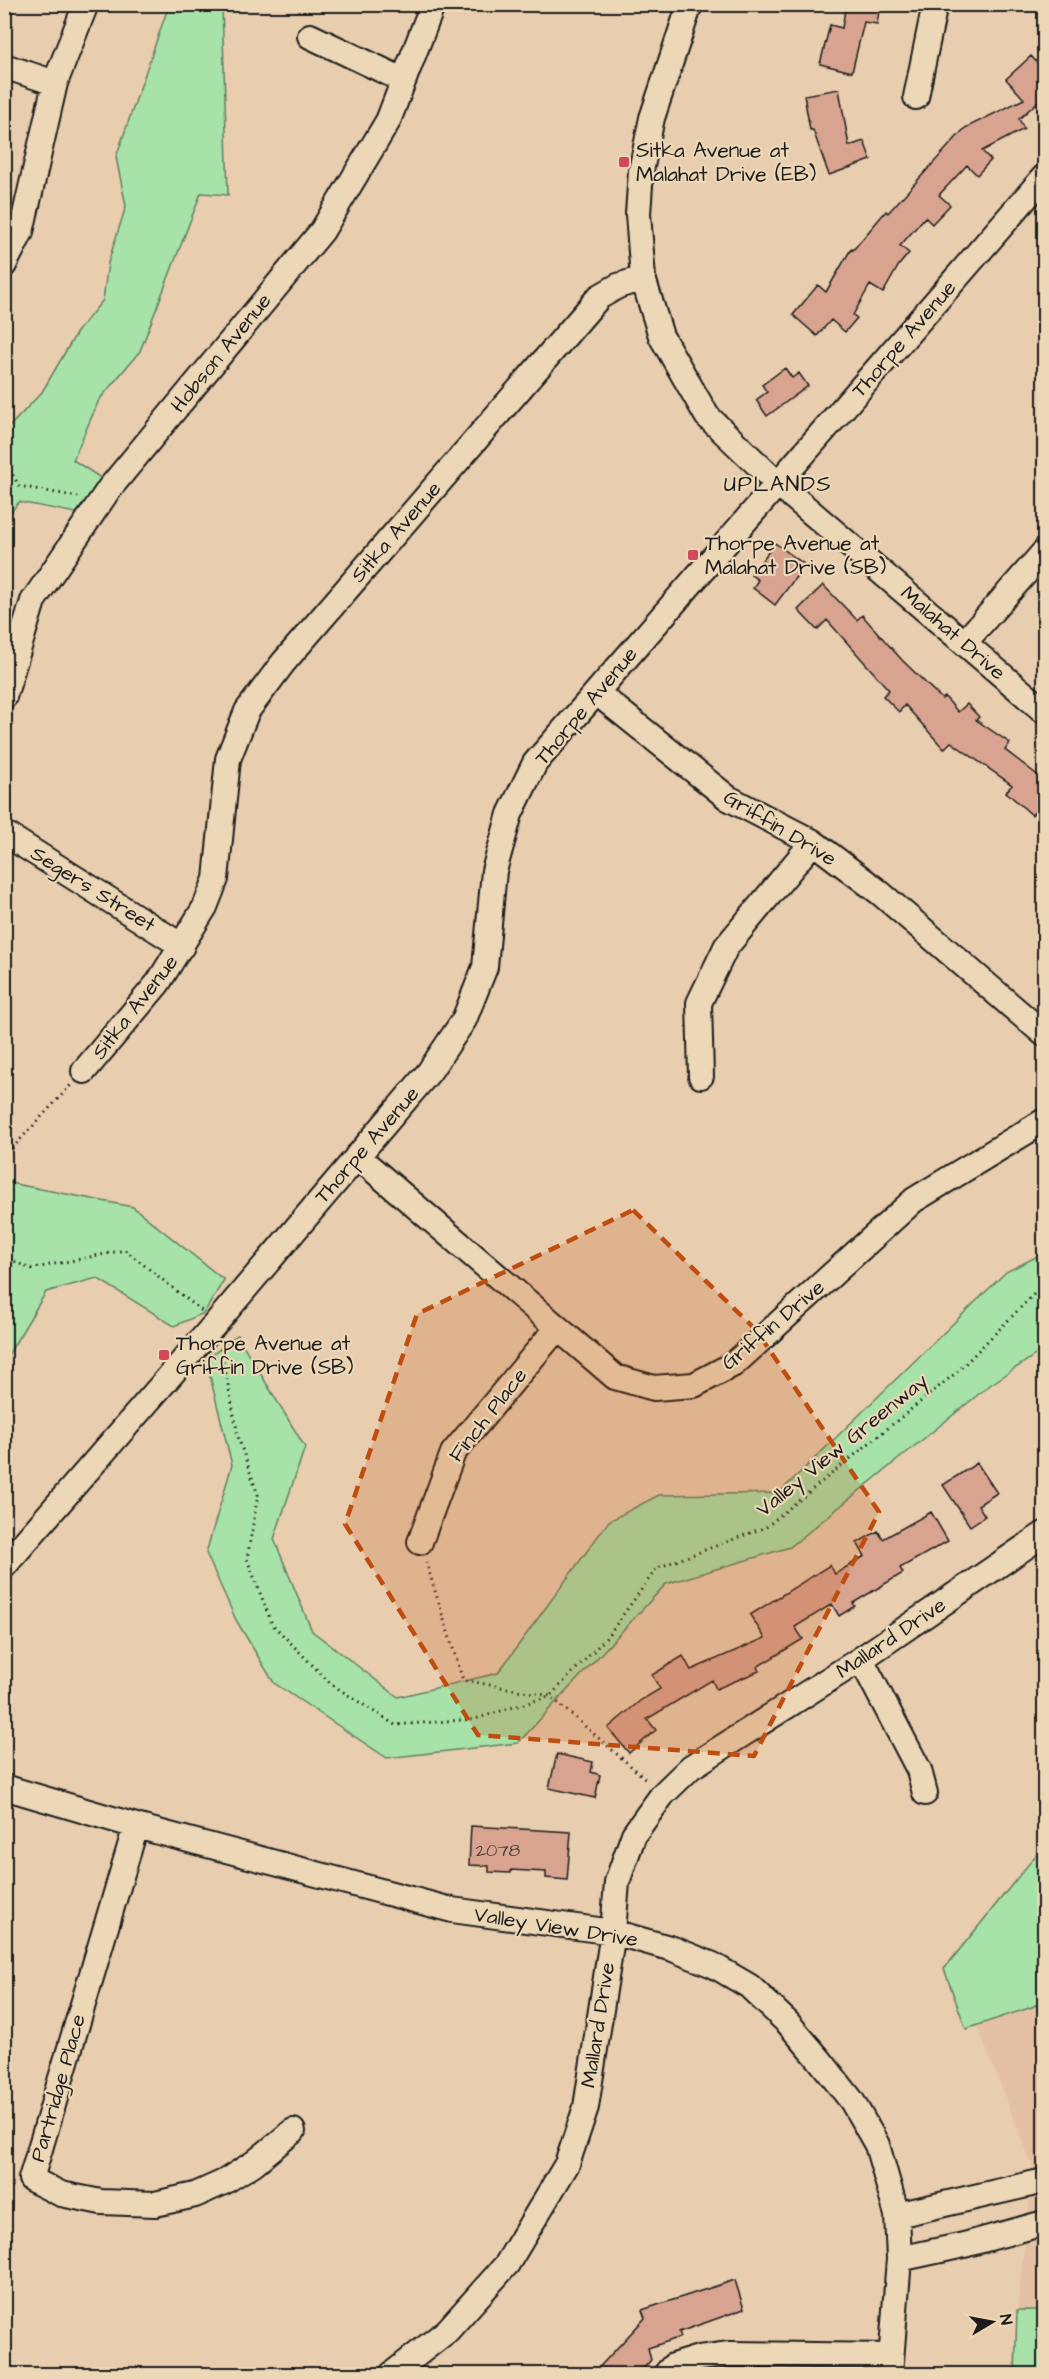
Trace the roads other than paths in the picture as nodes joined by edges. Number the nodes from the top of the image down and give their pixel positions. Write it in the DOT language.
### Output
graph roads {
  1 [pos="86,4"];
  2 [pos="433,4"];
  3 [pos="690,4"];
  4 [pos="935,4"];
  5 [pos="310,36"];
  6 [pos="4,66"];
  7 [pos="403,80"];
  8 [pos="55,83"];
  9 [pos="916,97"];
  10 [pos="1044,177"];
  11 [pos="4,265"];
  12 [pos="643,278"];
  13 [pos="778,484"];
  14 [pos="1044,552"];
  15 [pos="965,642"];
  16 [pos="597,693"];
  17 [pos="4,697"];
  18 [pos="1044,711"];
  19 [pos="4,833"];
  20 [pos="813,842"];
  21 [pos="182,946"];
  22 [pos="1044,1035"];
  23 [pos="84,1071"];
  24 [pos="701,1076"];
  25 [pos="1044,1122"];
  26 [pos="357,1156"];
  27 [pos="557,1328"];
  28 [pos="1044,1534"];
  29 [pos="420,1542"];
  30 [pos="4,1566"];
  31 [pos="861,1659"];
  32 [pos="4,1787"];
  33 [pos="925,1793"];
  34 [pos="136,1826"];
  35 [pos="613,1932"];
  36 [pos="293,2131"];
  37 [pos="1044,2181"];
  38 [pos="897,2215"];
  39 [pos="1044,2223"];
  40 [pos="898,2259"];
  41 [pos="891,2365"];
  42 [pos="392,2374"];
  43 [pos="666,2374"];
  1 -- 8 [label="street"];
  2 -- 7 [label="street, Hobson Avenue"];
  3 -- 12 [label="street"];
  4 -- 9 [label="street"];
  5 -- 7 [label="street"];
  6 -- 8 [label="street"];
  7 -- 17 [label="street, Hobson Avenue"];
  8 -- 11 [label="street"];
  10 -- 13 [label="street, Thorpe Avenue"];
  12 -- 13 [label="street, Malahat Drive"];
  12 -- 21 [label="street, Sitka Avenue"];
  13 -- 15 [label="street, Malahat Drive"];
  13 -- 16 [label="street, Thorpe Avenue"];
  14 -- 15 [label="street"];
  15 -- 18 [label="street, Malahat Drive"];
  16 -- 20 [label="street, Griffin Drive"];
  16 -- 26 [label="street, Thorpe Avenue"];
  19 -- 21 [label="street, Segers Street"];
  20 -- 22 [label="street, Griffin Drive"];
  20 -- 24 [label="street"];
  21 -- 23 [label="street, Sitka Avenue"];
  25 -- 27 [label="street, Griffin Drive"];
  26 -- 27 [label="street, Griffin Drive"];
  26 -- 30 [label="street, Thorpe Avenue"];
  27 -- 29 [label="street, Finch Place"];
  28 -- 31 [label="street, Mallard Drive"];
  31 -- 33 [label="street"];
  31 -- 35 [label="street, Mallard Drive"];
  32 -- 34 [label="street, Valley View Drive"];
  34 -- 35 [label="street, Valley View Drive"];
  34 -- 36 [label="street, Partridge Place"];
  35 -- 38 [label="street, Valley View Drive"];
  35 -- 42 [label="street, Mallard Drive"];
  37 -- 38 [label="street"];
  38 -- 40 [label="street, Valley View Drive"];
  39 -- 40 [label="street"];
  40 -- 41 [label="street, Valley View Drive"];
  41 -- 43 [label="street"];
}
